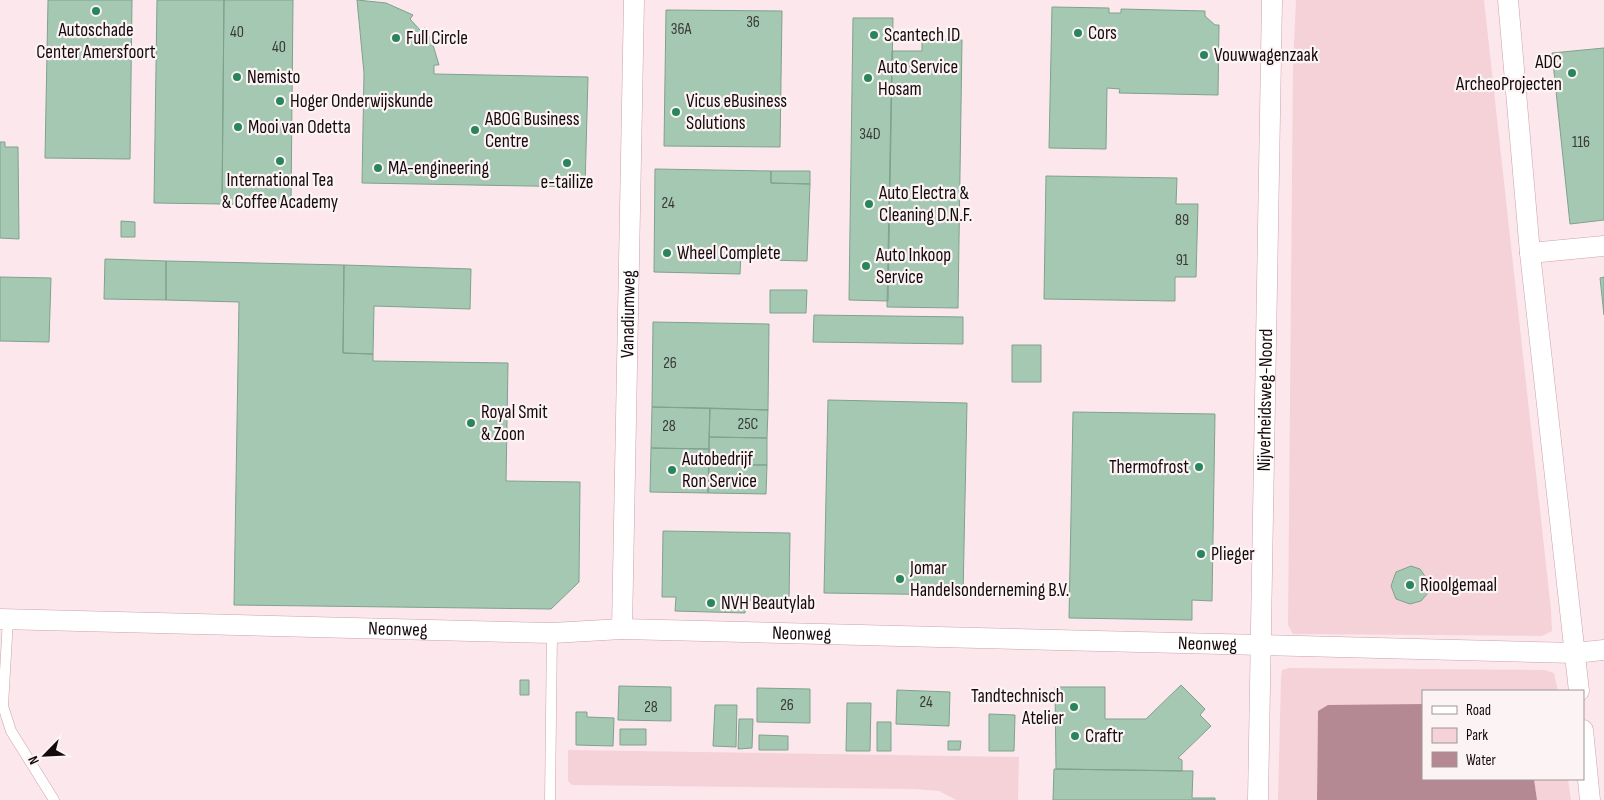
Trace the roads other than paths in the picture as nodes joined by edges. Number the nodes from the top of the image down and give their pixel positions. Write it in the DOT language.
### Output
graph roads {
  1 [pos="634,0"];
  2 [pos="1272,0"];
  3 [pos="1508,0"];
  4 [pos="1604,246"];
  5 [pos="1530,253"];
  6 [pos="4,619"];
  7 [pos="622,629"];
  8 [pos="552,632"];
  9 [pos="1261,645"];
  10 [pos="1604,650"];
  11 [pos="1575,653"];
  12 [pos="1579,690"];
  13 [pos="1584,740"];
  14 [pos="54,800"];
  15 [pos="550,800"];
  16 [pos="1258,800"];
  17 [pos="1590,800"];
  1 -- 7 [label="street, Vanadiumweg"];
  2 -- 9 [label="street, Nijverheidsweg-Noord"];
  3 -- 5 [label="street"];
  4 -- 5 [label="street"];
  5 -- 11 [label="street"];
  6 -- 8 [label="street, Neonweg"];
  6 -- 14 [label="lane"];
  7 -- 8 [label="street, Neonweg"];
  7 -- 9 [label="street, Neonweg"];
  8 -- 15 [label="lane"];
  9 -- 11 [label="street, Neonweg"];
  9 -- 16 [label="street, Nijverheidsweg-Noord"];
  10 -- 11 [label="street, Neonweg"];
  11 -- 12 [label="street"];
  13 -- 17 [label="street"];
}
